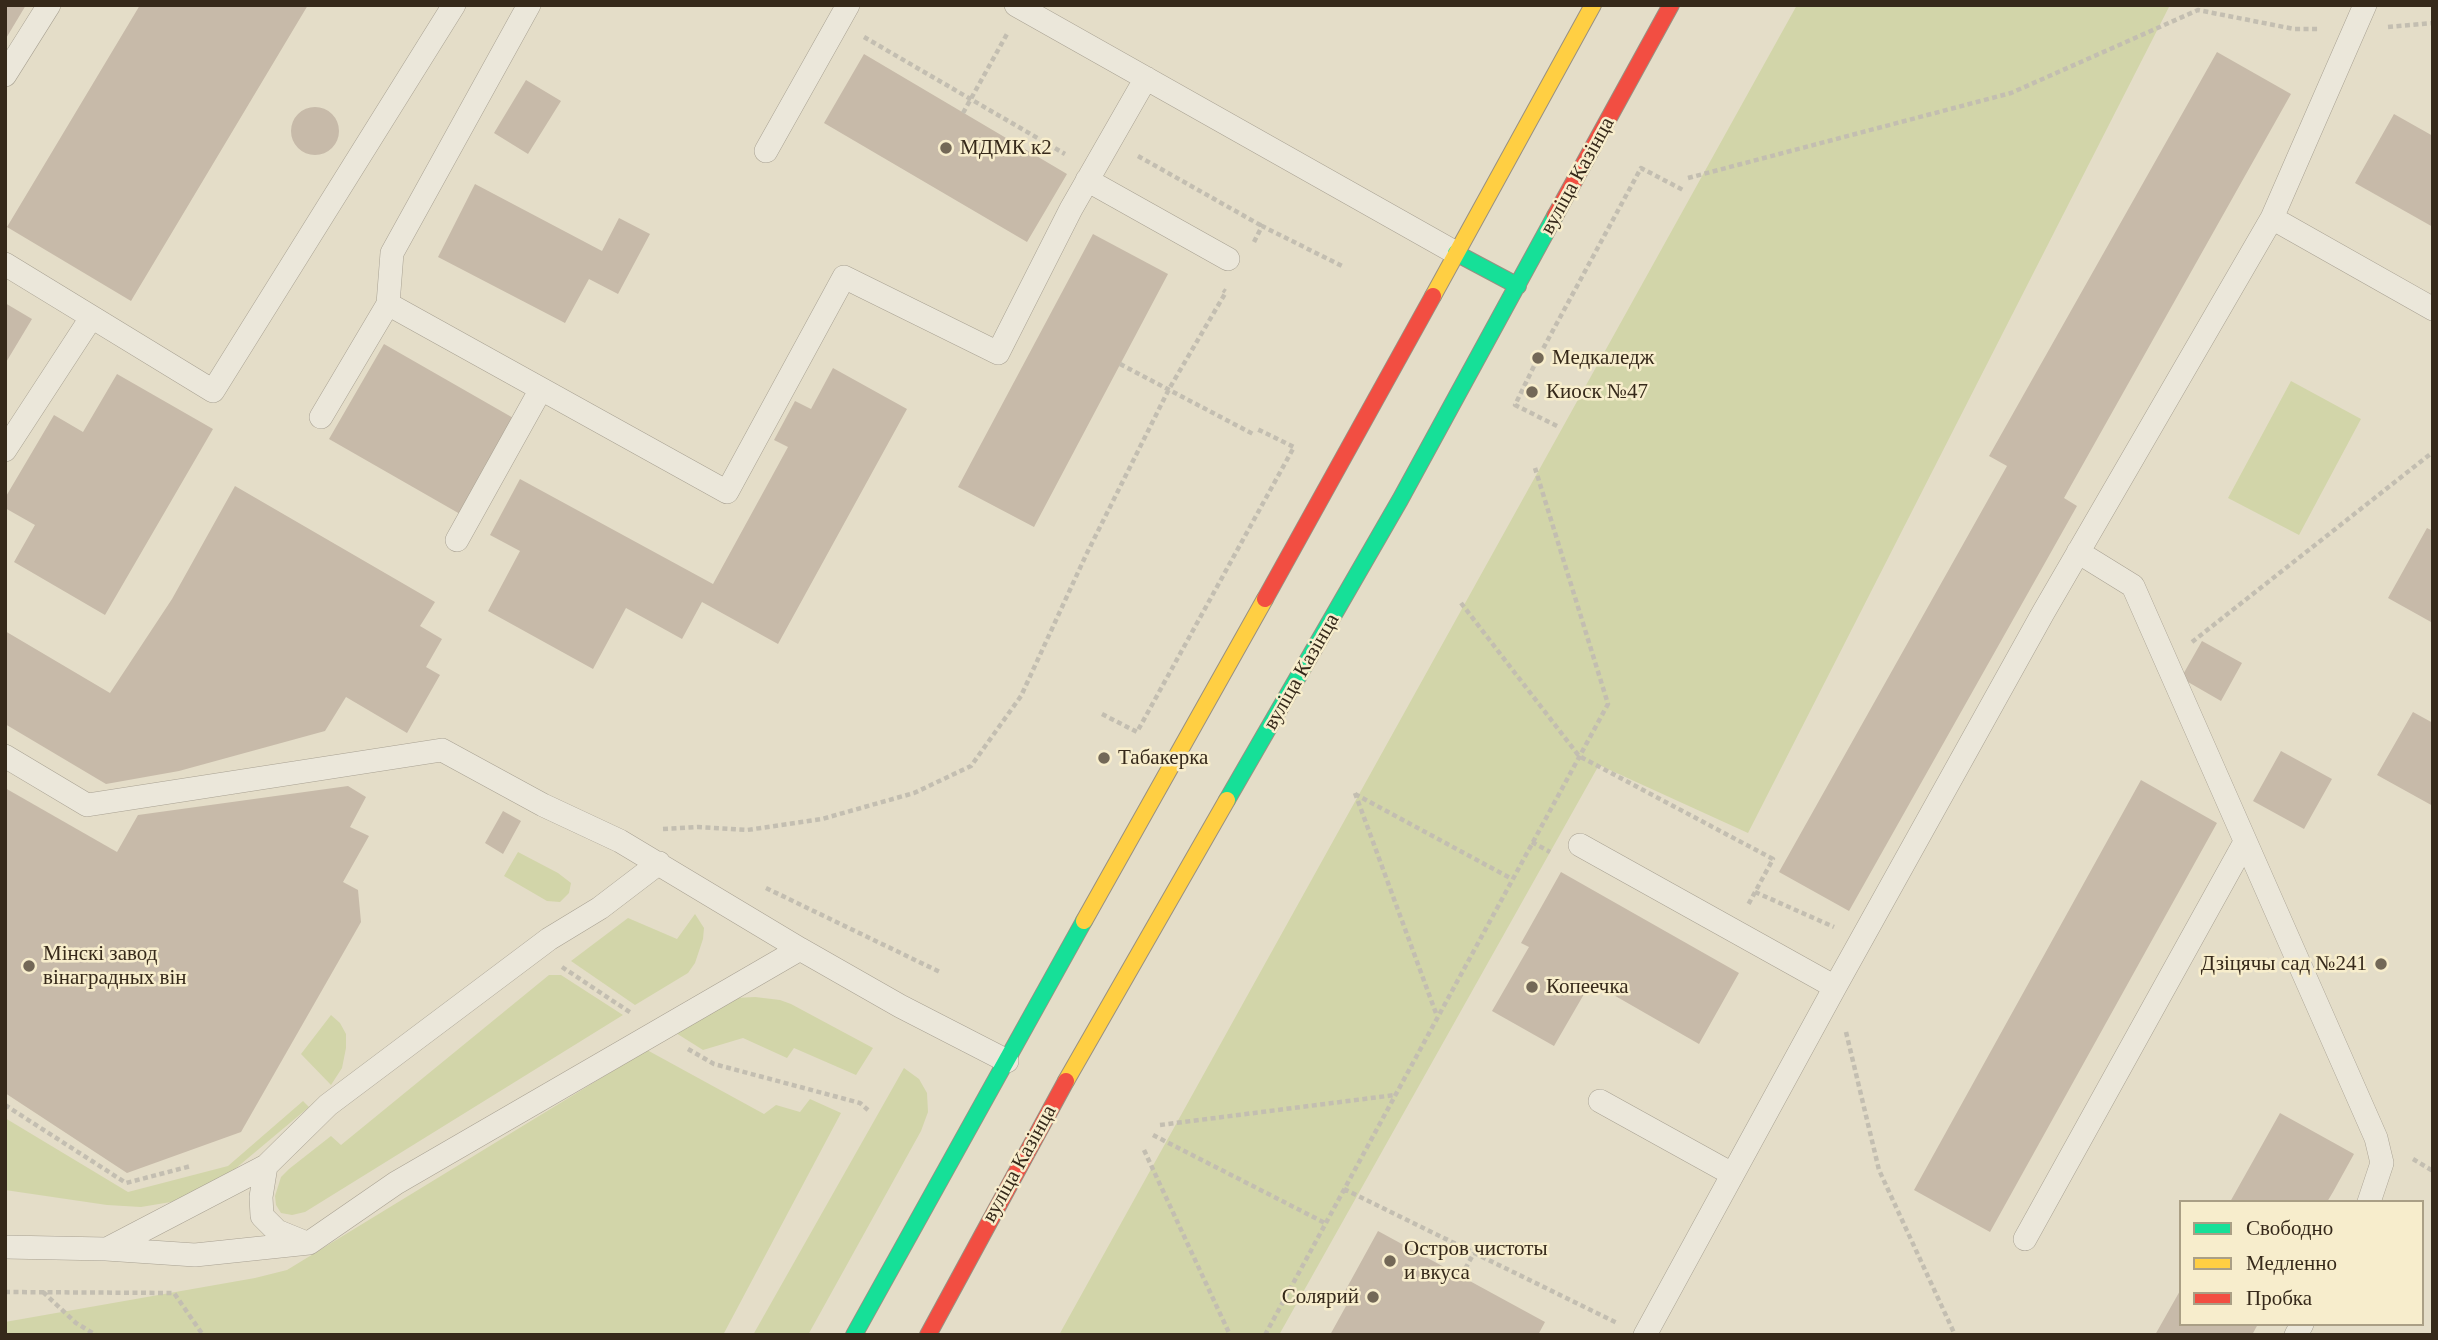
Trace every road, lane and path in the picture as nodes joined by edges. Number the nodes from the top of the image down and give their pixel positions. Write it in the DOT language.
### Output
graph roads {
  1 [pos="50,5"];
  2 [pos="454,5"];
  3 [pos="529,5"];
  4 [pos="1593,5"];
  5 [pos="1671,5"];
  6 [pos="2365,5"];
  7 [pos="1019,7"];
  8 [pos="843,14"];
  9 [pos="2433,23"];
  10 [pos="2353,30"];
  11 [pos="5,75"];
  12 [pos="1146,78"];
  13 [pos="970,98"];
  14 [pos="963,113"];
  15 [pos="1111,140"];
  16 [pos="766,151"];
  17 [pos="1090,175"];
  18 [pos="1688,178"];
  19 [pos="1683,190"];
  20 [pos="2273,218"];
  21 [pos="1262,226"];
  22 [pos="1277,234"];
  23 [pos="1456,253"];
  24 [pos="1228,259"];
  25 [pos="5,264"];
  26 [pos="1344,267"];
  27 [pos="1214,286"];
  28 [pos="1518,286"];
  29 [pos="388,304"];
  30 [pos="2433,309"];
  31 [pos="91,318"];
  32 [pos="1120,364"];
  33 [pos="541,389"];
  34 [pos="1169,389"];
  35 [pos="321,417"];
  36 [pos="1557,426"];
  37 [pos="5,450"];
  38 [pos="2433,452"];
  39 [pos="1535,468"];
  40 [pos="457,540"];
  41 [pos="2078,552"];
  42 [pos="1461,603"];
  43 [pos="2166,662"];
  44 [pos="1102,714"];
  45 [pos="5,756"];
  46 [pos="1579,756"];
  47 [pos="620,841"];
  48 [pos="2245,842"];
  49 [pos="1580,845"];
  50 [pos="659,863"];
  51 [pos="1512,879"];
  52 [pos="759,885"];
  53 [pos="1755,892"];
  54 [pos="1861,940"];
  55 [pos="800,949"];
  56 [pos="942,973"];
  57 [pos="1835,987"];
  58 [pos="1437,1016"];
  59 [pos="1012,1064"];
  60 [pos="745,1072"];
  61 [pos="1395,1095"];
  62 [pos="1600,1101"];
  63 [pos="868,1110"];
  64 [pos="1160,1125"];
  65 [pos="1153,1135"];
  66 [pos="1144,1150"];
  67 [pos="266,1166"];
  68 [pos="1732,1174"];
  69 [pos="1344,1189"];
  70 [pos="2371,1200"];
  71 [pos="1325,1223"];
  72 [pos="2025,1239"];
  73 [pos="309,1243"];
  74 [pos="5,1247"];
  75 [pos="106,1249"];
  76 [pos="1474,1253"];
  77 [pos="1461,1276"];
  78 [pos="5,1292"];
  79 [pos="43,1292"];
  80 [pos="1637,1332"];
  81 [pos="201,1333"];
  82 [pos="96,1335"];
  83 [pos="854,1335"];
  84 [pos="928,1335"];
  85 [pos="1230,1335"];
  86 [pos="1265,1335"];
  87 [pos="1955,1335"];
  1 -- 11 [label="lane"];
  2 -- 31 [label="lane"];
  3 -- 29 [label="lane"];
  4 -- 23 [label="main road"];
  5 -- 28 [label="main road, вуліца Казінца"];
  6 -- 10 [label="lane"];
  7 -- 12 [label="lane"];
  7 -- 13 [label="path"];
  8 -- 13 [label="path"];
  8 -- 16 [label="lane"];
  9 -- 10 [label="path"];
  10 -- 18 [label="path"];
  10 -- 20 [label="lane"];
  12 -- 15 [label="lane"];
  12 -- 23 [label="lane"];
  13 -- 14 [label="path"];
  13 -- 17 [label="path"];
  15 -- 17 [label="lane"];
  15 -- 21 [label="path"];
  17 -- 24 [label="lane"];
  17 -- 33 [label="lane"];
  19 -- 36 [label="path"];
  20 -- 30 [label="lane"];
  20 -- 41 [label="lane"];
  22 -- 26 [label="path"];
  23 -- 28 [label="main road"];
  23 -- 59 [label="main road"];
  25 -- 31 [label="lane"];
  27 -- 34 [label="path"];
  28 -- 84 [label="main road, вуліца Казінца"];
  29 -- 33 [label="lane"];
  29 -- 35 [label="lane"];
  31 -- 37 [label="lane"];
  32 -- 34 [label="path"];
  33 -- 40 [label="lane"];
  34 -- 44 [label="path"];
  34 -- 47 [label="path"];
  38 -- 43 [label="path"];
  39 -- 46 [label="path"];
  41 -- 43 [label="lane"];
  41 -- 54 [label="lane"];
  42 -- 46 [label="path"];
  43 -- 48 [label="lane"];
  45 -- 47 [label="lane"];
  46 -- 51 [label="path"];
  47 -- 50 [label="lane"];
  48 -- 70 [label="lane"];
  48 -- 72 [label="lane"];
  49 -- 57 [label="lane"];
  50 -- 55 [label="lane"];
  50 -- 67 [label="lane"];
  51 -- 58 [label="path"];
  51 -- 58 [label="path"];
  52 -- 56 [label="path"];
  53 -- 54 [label="path"];
  54 -- 57 [label="lane"];
  55 -- 59 [label="lane"];
  55 -- 73 [label="lane"];
  57 -- 68 [label="lane"];
  57 -- 87 [label="path"];
  58 -- 61 [label="path"];
  59 -- 83 [label="main road"];
  60 -- 63 [label="path"];
  61 -- 64 [label="path"];
  61 -- 69 [label="path"];
  62 -- 68 [label="lane"];
  65 -- 71 [label="path"];
  66 -- 85 [label="path"];
  67 -- 73 [label="lane"];
  67 -- 75 [label="lane"];
  68 -- 80 [label="lane"];
  69 -- 71 [label="path"];
  69 -- 76 [label="path"];
  71 -- 86 [label="path"];
  73 -- 75 [label="lane"];
  74 -- 75 [label="lane"];
  76 -- 77 [label="path"];
  76 -- 80 [label="path"];
  78 -- 79 [label="path"];
  79 -- 81 [label="path"];
  79 -- 82 [label="path"];
}
